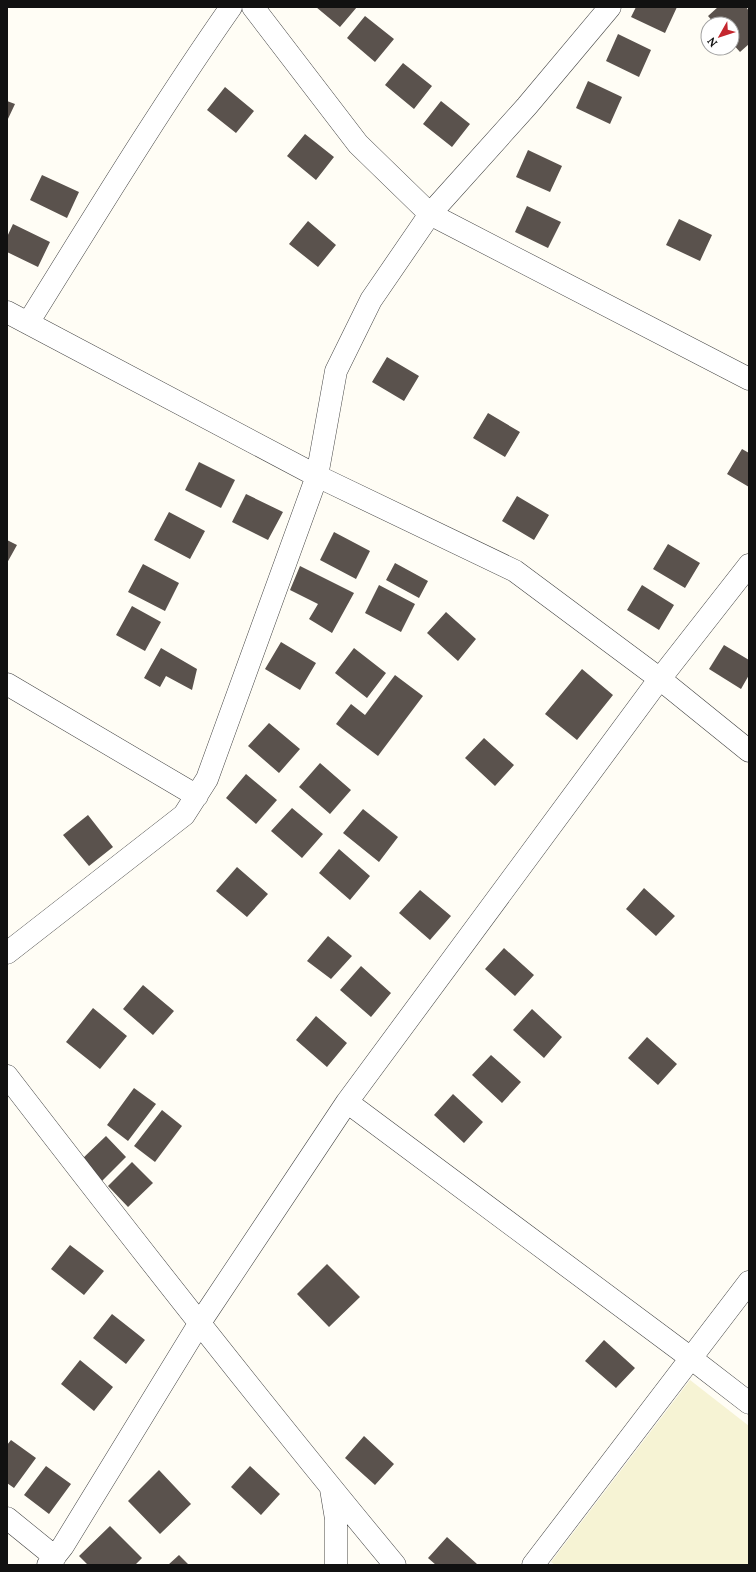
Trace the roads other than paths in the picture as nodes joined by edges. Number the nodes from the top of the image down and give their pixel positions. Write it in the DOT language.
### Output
graph roads {
  1 [pos="231,7"];
  2 [pos="253,7"];
  3 [pos="610,7"];
  4 [pos="430,214"];
  5 [pos="7,312"];
  6 [pos="28,324"];
  7 [pos="749,380"];
  8 [pos="317,476"];
  9 [pos="749,564"];
  10 [pos="660,679"];
  11 [pos="7,684"];
  12 [pos="749,751"];
  13 [pos="197,796"];
  14 [pos="7,953"];
  15 [pos="7,1076"];
  16 [pos="347,1102"];
  17 [pos="749,1282"];
  18 [pos="199,1324"];
  19 [pos="692,1359"];
  20 [pos="749,1403"];
  21 [pos="330,1488"];
  22 [pos="7,1518"];
  23 [pos="51,1561"];
  24 [pos="336,1565"];
  25 [pos="395,1565"];
  26 [pos="533,1565"];
  1 -- 6 [label="street"];
  2 -- 4 [label="street"];
  3 -- 4 [label="street"];
  4 -- 7 [label="street"];
  4 -- 8 [label="street"];
  5 -- 6 [label="street"];
  6 -- 8 [label="street"];
  8 -- 10 [label="street"];
  8 -- 13 [label="street"];
  9 -- 10 [label="street"];
  10 -- 12 [label="street"];
  10 -- 16 [label="street"];
  11 -- 13 [label="street"];
  13 -- 14 [label="street"];
  15 -- 18 [label="street"];
  16 -- 18 [label="street"];
  16 -- 19 [label="street"];
  17 -- 19 [label="street"];
  18 -- 21 [label="street"];
  18 -- 23 [label="street"];
  19 -- 20 [label="street"];
  19 -- 26 [label="street"];
  21 -- 24 [label="street"];
  21 -- 25 [label="street"];
  22 -- 23 [label="street"];
}
